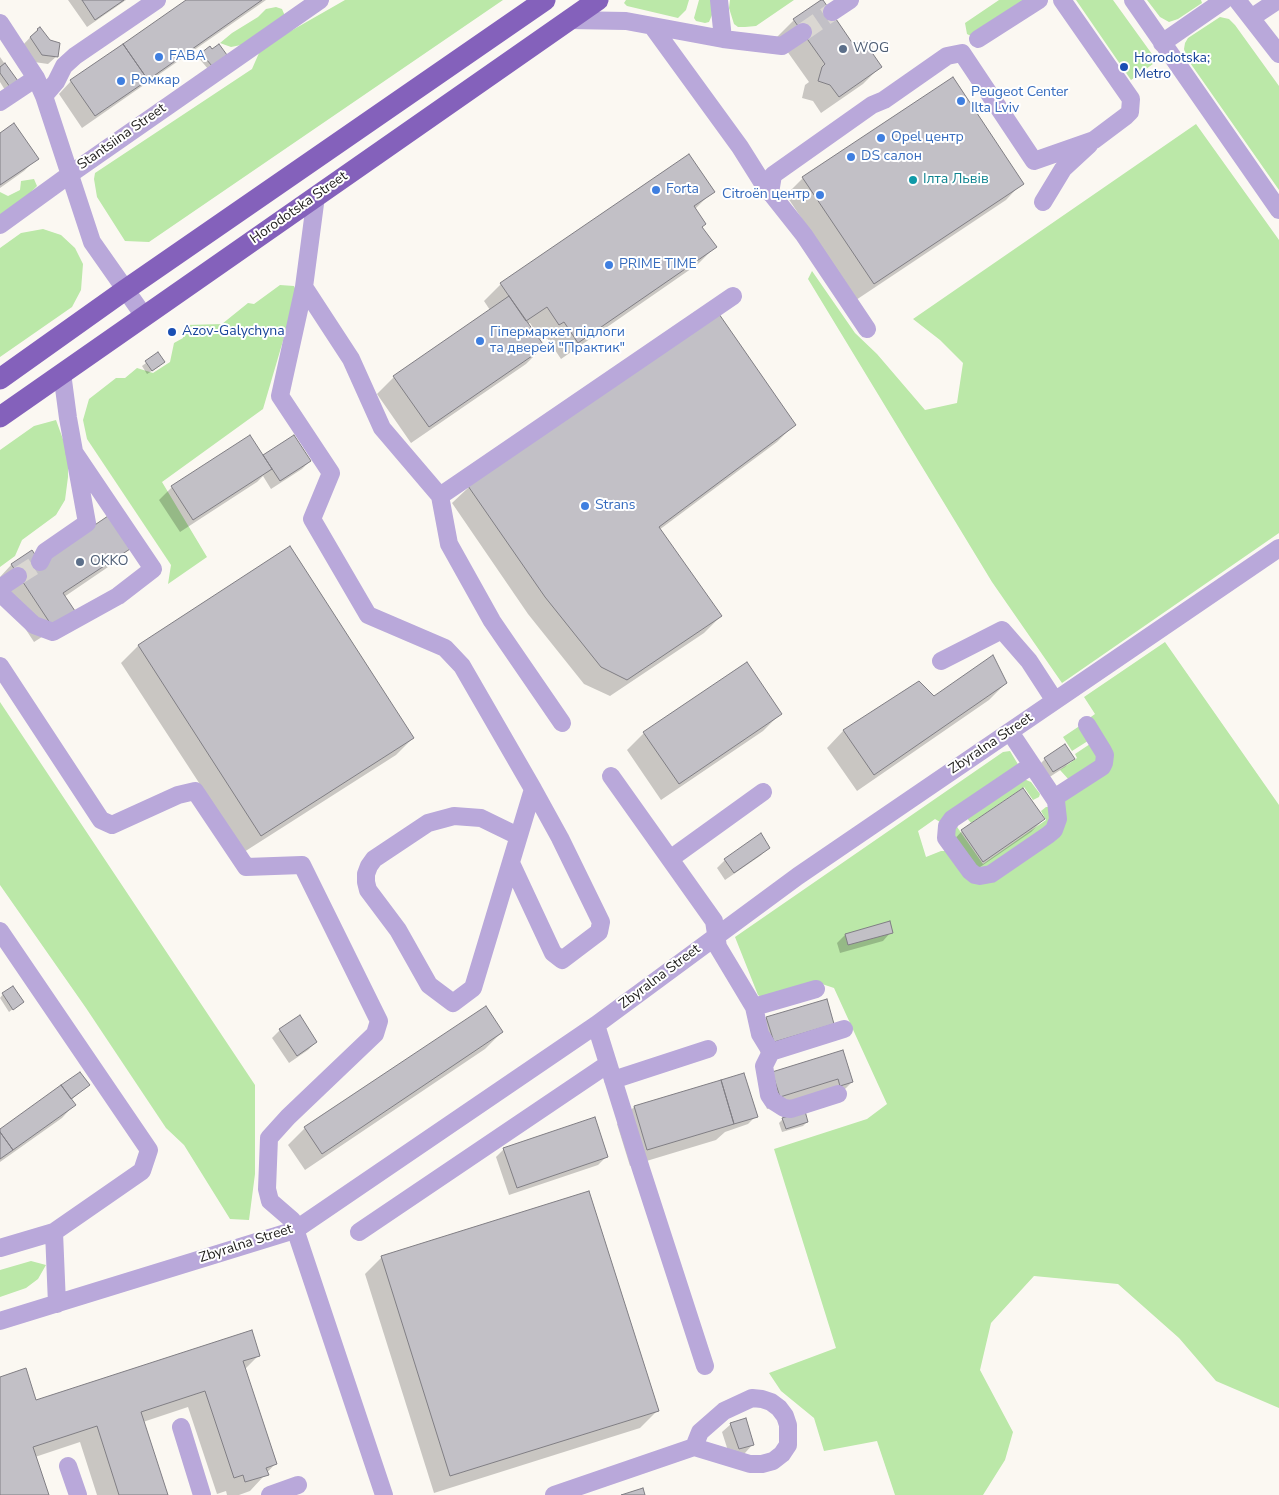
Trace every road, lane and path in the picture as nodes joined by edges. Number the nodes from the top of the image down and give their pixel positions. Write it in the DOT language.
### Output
graph roads {
  1 [pos="157,0"];
  2 [pos="320,0"];
  3 [pos="545,0"];
  4 [pos="598,0"];
  5 [pos="719,0"];
  6 [pos="850,0"];
  7 [pos="1039,0"];
  8 [pos="1062,0"];
  9 [pos="1132,0"];
  10 [pos="1224,0"];
  11 [pos="1237,0"];
  12 [pos="1278,0"];
  13 [pos="832,12"];
  14 [pos="1251,18"];
  15 [pos="569,20"];
  16 [pos="0,23"];
  17 [pos="652,26"];
  18 [pos="802,32"];
  19 [pos="723,39"];
  20 [pos="978,39"];
  21 [pos="1162,43"];
  22 [pos="1277,45"];
  23 [pos="36,78"];
  24 [pos="44,96"];
  25 [pos="1,100"];
  26 [pos="1094,140"];
  27 [pos="69,174"];
  28 [pos="770,193"];
  29 [pos="316,196"];
  30 [pos="1043,202"];
  31 [pos="1279,210"];
  32 [pos="0,225"];
  33 [pos="304,287"];
  34 [pos="125,290"];
  35 [pos="733,296"];
  36 [pos="144,316"];
  37 [pos="867,329"];
  38 [pos="62,373"];
  39 [pos="0,379"];
  40 [pos="0,416"];
  41 [pos="74,452"];
  42 [pos="440,496"];
  43 [pos="1279,548"];
  44 [pos="40,562"];
  45 [pos="18,576"];
  46 [pos="0,588"];
  47 [pos="0,593"];
  48 [pos="941,661"];
  49 [pos="0,666"];
  50 [pos="1055,700"];
  51 [pos="562,723"];
  52 [pos="1087,726"];
  53 [pos="1010,732"];
  54 [pos="1032,765"];
  55 [pos="610,776"];
  56 [pos="533,789"];
  57 [pos="763,792"];
  58 [pos="1054,798"];
  59 [pos="518,836"];
  60 [pos="670,860"];
  61 [pos="511,863"];
  62 [pos="0,931"];
  63 [pos="716,935"];
  64 [pos="816,990"];
  65 [pos="754,1007"];
  66 [pos="596,1025"];
  67 [pos="844,1029"];
  68 [pos="708,1049"];
  69 [pos="771,1052"];
  70 [pos="611,1072"];
  71 [pos="838,1094"];
  72 [pos="295,1230"];
  73 [pos="54,1232"];
  74 [pos="359,1232"];
  75 [pos="0,1248"];
  76 [pos="56,1304"];
  77 [pos="0,1321"];
  78 [pos="705,1366"];
  79 [pos="181,1427"];
  80 [pos="694,1446"];
  81 [pos="68,1466"];
  82 [pos="298,1485"];
  83 [pos="78,1495"];
  84 [pos="202,1495"];
  85 [pos="270,1495"];
  86 [pos="384,1495"];
  87 [pos="554,1495"];
  1 -- 24 [label="street"];
  2 -- 27 [label="street, Stantsiina Street"];
  3 -- 34 [label="main road"];
  4 -- 15 [label="main road, Horodotska Street"];
  5 -- 19 [label="street"];
  6 -- 13 [label="street"];
  7 -- 20 [label="street"];
  8 -- 26 [label="street"];
  9 -- 21 [label="street"];
  10 -- 21 [label="street"];
  11 -- 14 [label="street"];
  12 -- 14 [label="street"];
  14 -- 22 [label="street"];
  15 -- 17 [label="street"];
  15 -- 29 [label="main road, Horodotska Street"];
  16 -- 23 [label="street"];
  17 -- 19 [label="street"];
  17 -- 28 [label="street"];
  18 -- 19 [label="street"];
  21 -- 31 [label="street"];
  23 -- 24 [label="street"];
  23 -- 25 [label="street"];
  24 -- 27 [label="street"];
  26 -- 28 [label="street"];
  26 -- 30 [label="street"];
  27 -- 32 [label="street, Stantsiina Street"];
  27 -- 34 [label="street"];
  28 -- 37 [label="street"];
  29 -- 33 [label="street"];
  29 -- 36 [label="main road, Horodotska Street"];
  33 -- 42 [label="street"];
  33 -- 56 [label="street"];
  34 -- 36 [label="street"];
  34 -- 39 [label="main road"];
  35 -- 42 [label="street"];
  36 -- 38 [label="main road, Horodotska Street"];
  38 -- 40 [label="main road, Horodotska Street"];
  38 -- 41 [label="street"];
  41 -- 44 [label="street"];
  41 -- 47 [label="street"];
  42 -- 51 [label="street"];
  43 -- 50 [label="street, Zbyralna Street"];
  45 -- 46 [label="street"];
  48 -- 50 [label="street"];
  49 -- 72 [label="street"];
  50 -- 53 [label="street, Zbyralna Street"];
  52 -- 58 [label="street"];
  53 -- 54 [label="street"];
  53 -- 63 [label="street, Zbyralna Street"];
  54 -- 58 [label="street"];
  54 -- 58 [label="street"];
  55 -- 60 [label="street"];
  56 -- 59 [label="street"];
  56 -- 61 [label="street"];
  57 -- 60 [label="street"];
  59 -- 61 [label="street"];
  59 -- 61 [label="street"];
  60 -- 63 [label="street"];
  62 -- 73 [label="street"];
  63 -- 65 [label="street"];
  63 -- 66 [label="street, Zbyralna Street"];
  64 -- 65 [label="street"];
  65 -- 69 [label="street"];
  66 -- 70 [label="street"];
  66 -- 72 [label="street, Zbyralna Street"];
  67 -- 69 [label="street"];
  68 -- 70 [label="street"];
  69 -- 71 [label="street"];
  70 -- 74 [label="street"];
  70 -- 78 [label="street"];
  72 -- 76 [label="street, Zbyralna Street"];
  72 -- 86 [label="street"];
  73 -- 75 [label="street"];
  73 -- 76 [label="street"];
  76 -- 77 [label="street, Zbyralna Street"];
  79 -- 84 [label="street"];
  80 -- 80 [label="street"];
  80 -- 87 [label="street"];
  81 -- 83 [label="street"];
  82 -- 85 [label="street"];
}
